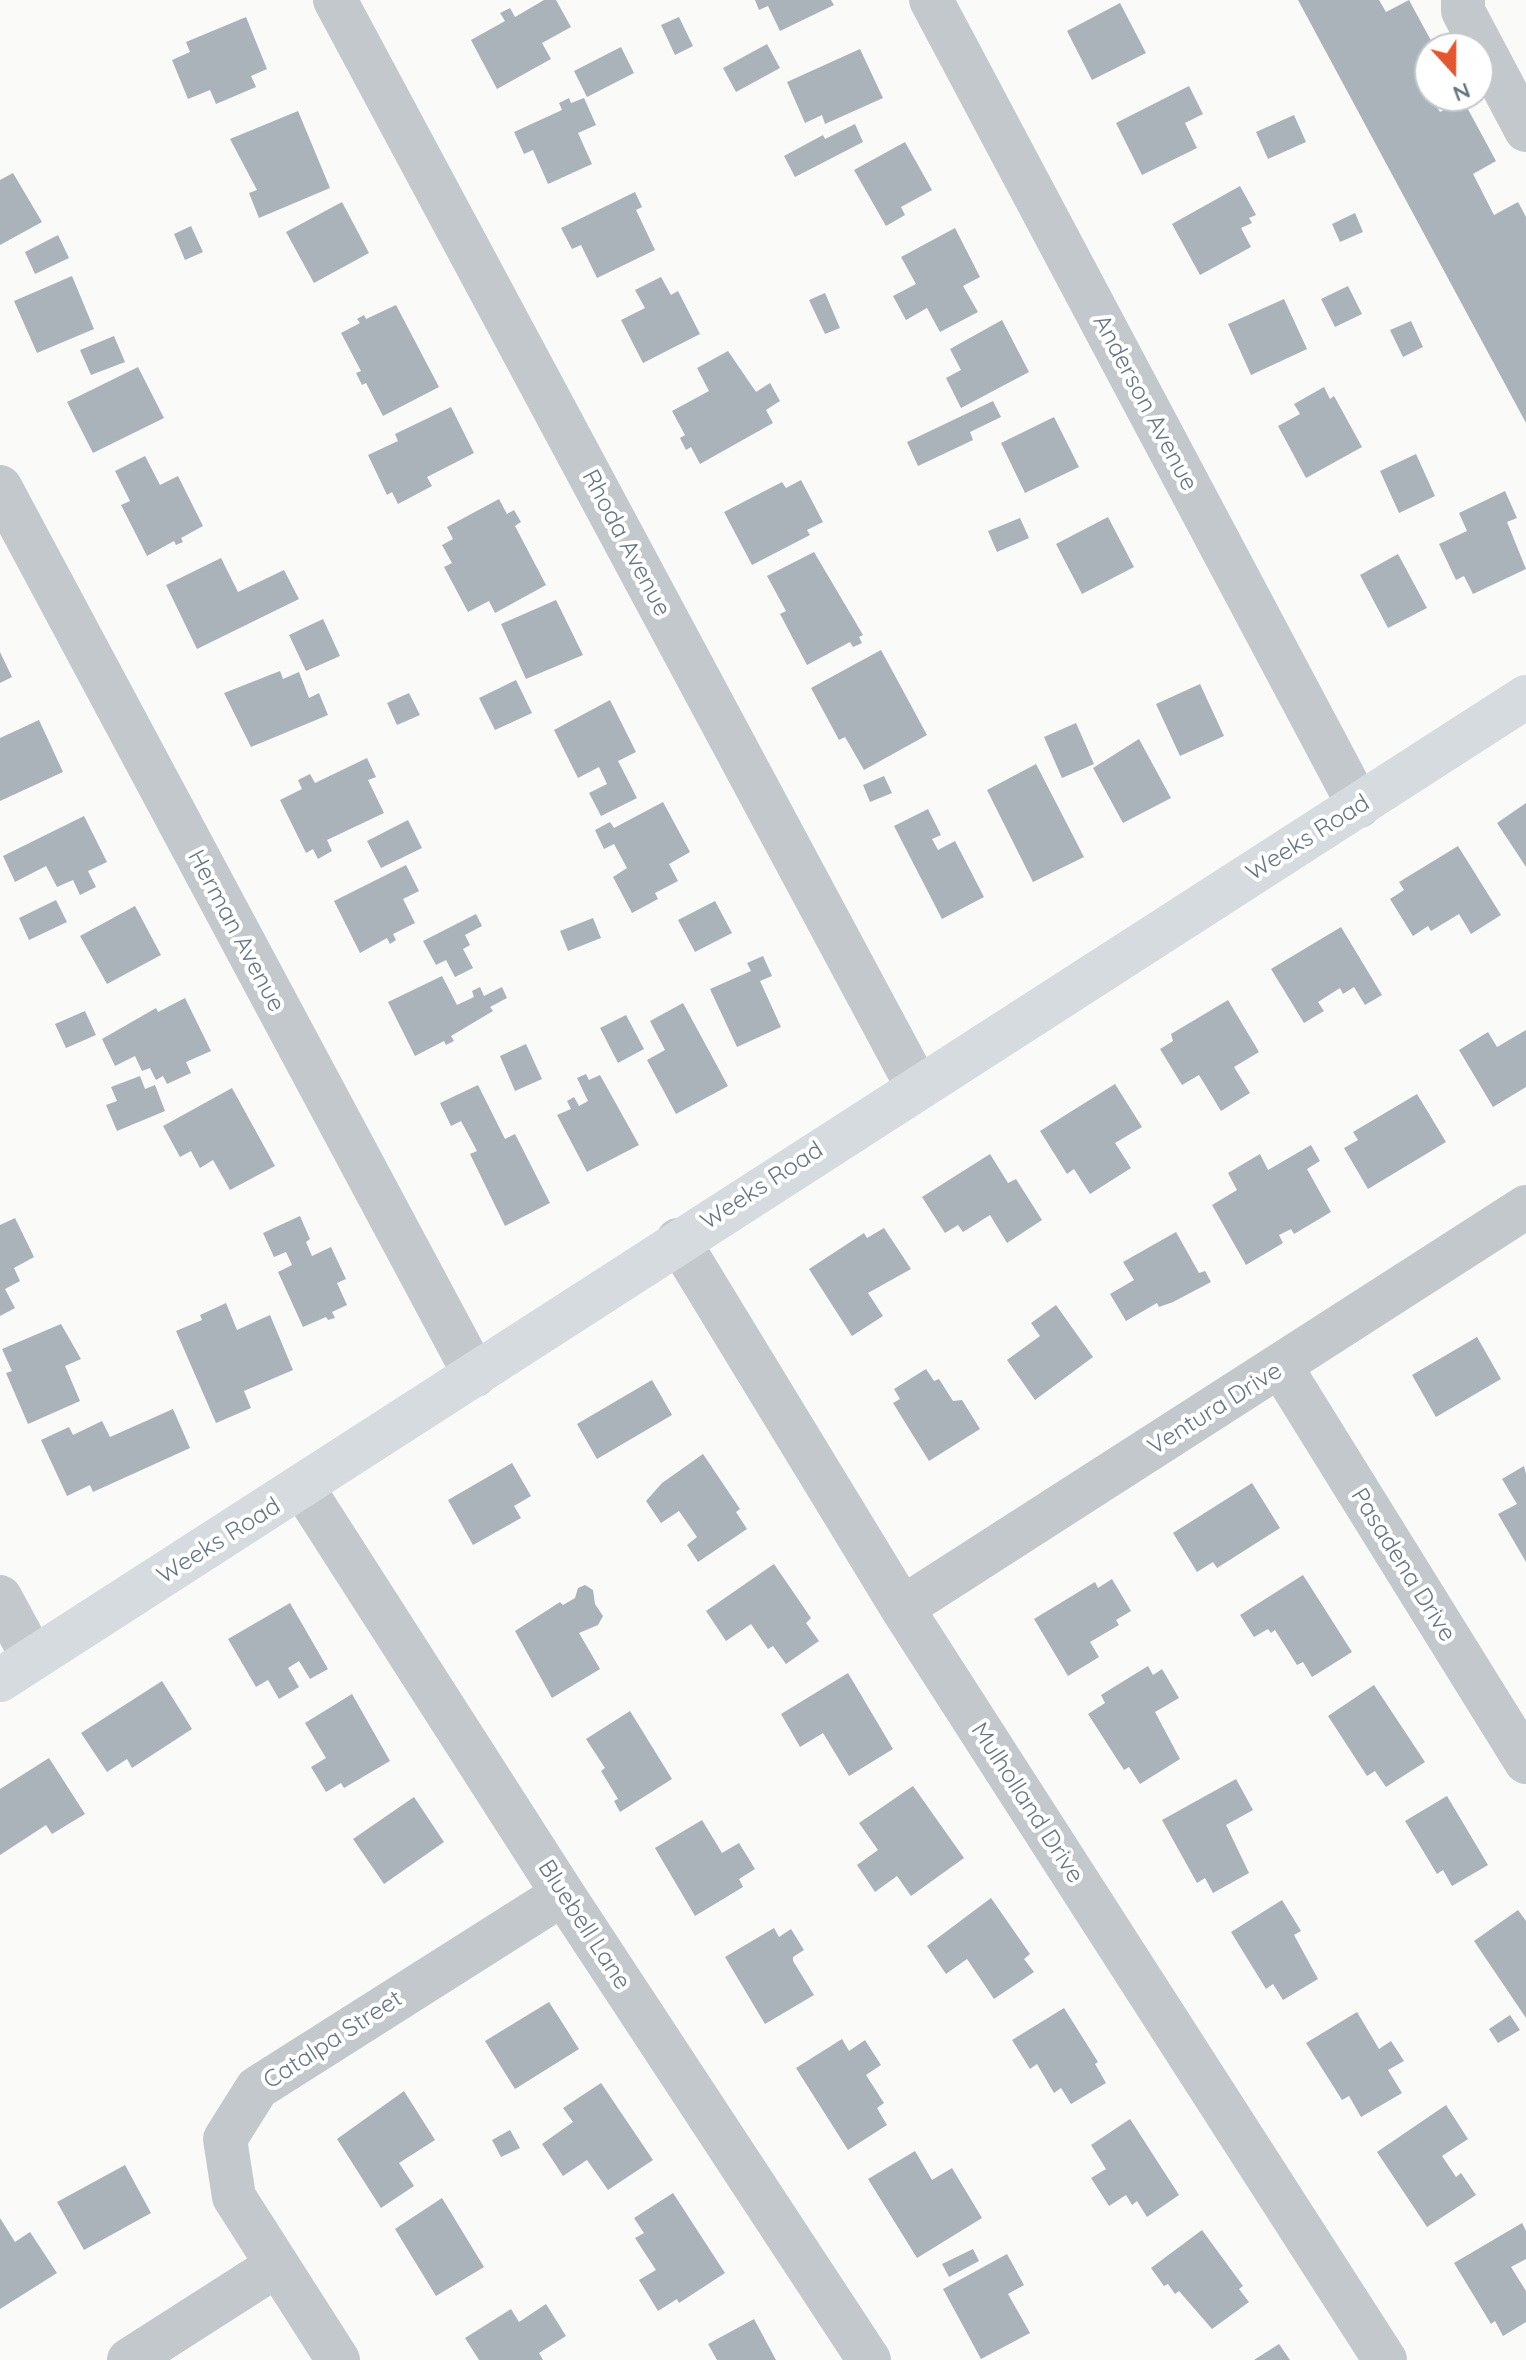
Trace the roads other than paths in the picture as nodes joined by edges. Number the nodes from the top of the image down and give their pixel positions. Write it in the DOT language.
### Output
graph roads {
  1 [pos="335,0"];
  2 [pos="931,0"];
  3 [pos="1463,0"];
  4 [pos="1526,130"];
  5 [pos="0,487"];
  6 [pos="1526,697"];
  7 [pos="1359,806"];
  8 [pos="917,1086"];
  9 [pos="1526,1207"];
  10 [pos="678,1240"];
  11 [pos="1281,1367"];
  12 [pos="475,1375"];
  13 [pos="303,1488"];
  14 [pos="0,1597"];
  15 [pos="902,1608"];
  16 [pos="17,1669"];
  17 [pos="1526,1762"];
  18 [pos="563,1894"];
  19 [pos="276,2266"];
  20 [pos="129,2360"];
  21 [pos="338,2360"];
  22 [pos="869,2360"];
  23 [pos="1385,2360"];
  1 -- 8 [label="street, Rhoda Avenue"];
  2 -- 7 [label="street, Anderson Avenue"];
  3 -- 4 [label="street"];
  5 -- 12 [label="street, Herman Avenue"];
  6 -- 7 [label="street, Weeks Road"];
  7 -- 8 [label="street, Weeks Road"];
  8 -- 10 [label="street, Weeks Road"];
  9 -- 11 [label="street, Ventura Drive"];
  10 -- 12 [label="street, Weeks Road"];
  10 -- 15 [label="street, Mulholland Drive"];
  11 -- 15 [label="street, Ventura Drive"];
  11 -- 17 [label="street, Pasadena Drive"];
  12 -- 13 [label="street, Weeks Road"];
  13 -- 16 [label="street, Weeks Road"];
  13 -- 18 [label="street, Bluebell Lane"];
  14 -- 16 [label="street"];
  15 -- 23 [label="street, Mulholland Drive"];
  18 -- 19 [label="street, Catalpa Street"];
  18 -- 22 [label="street, Bluebell Lane"];
  19 -- 20 [label="street"];
  19 -- 21 [label="street, Catalpa Street"];
}
